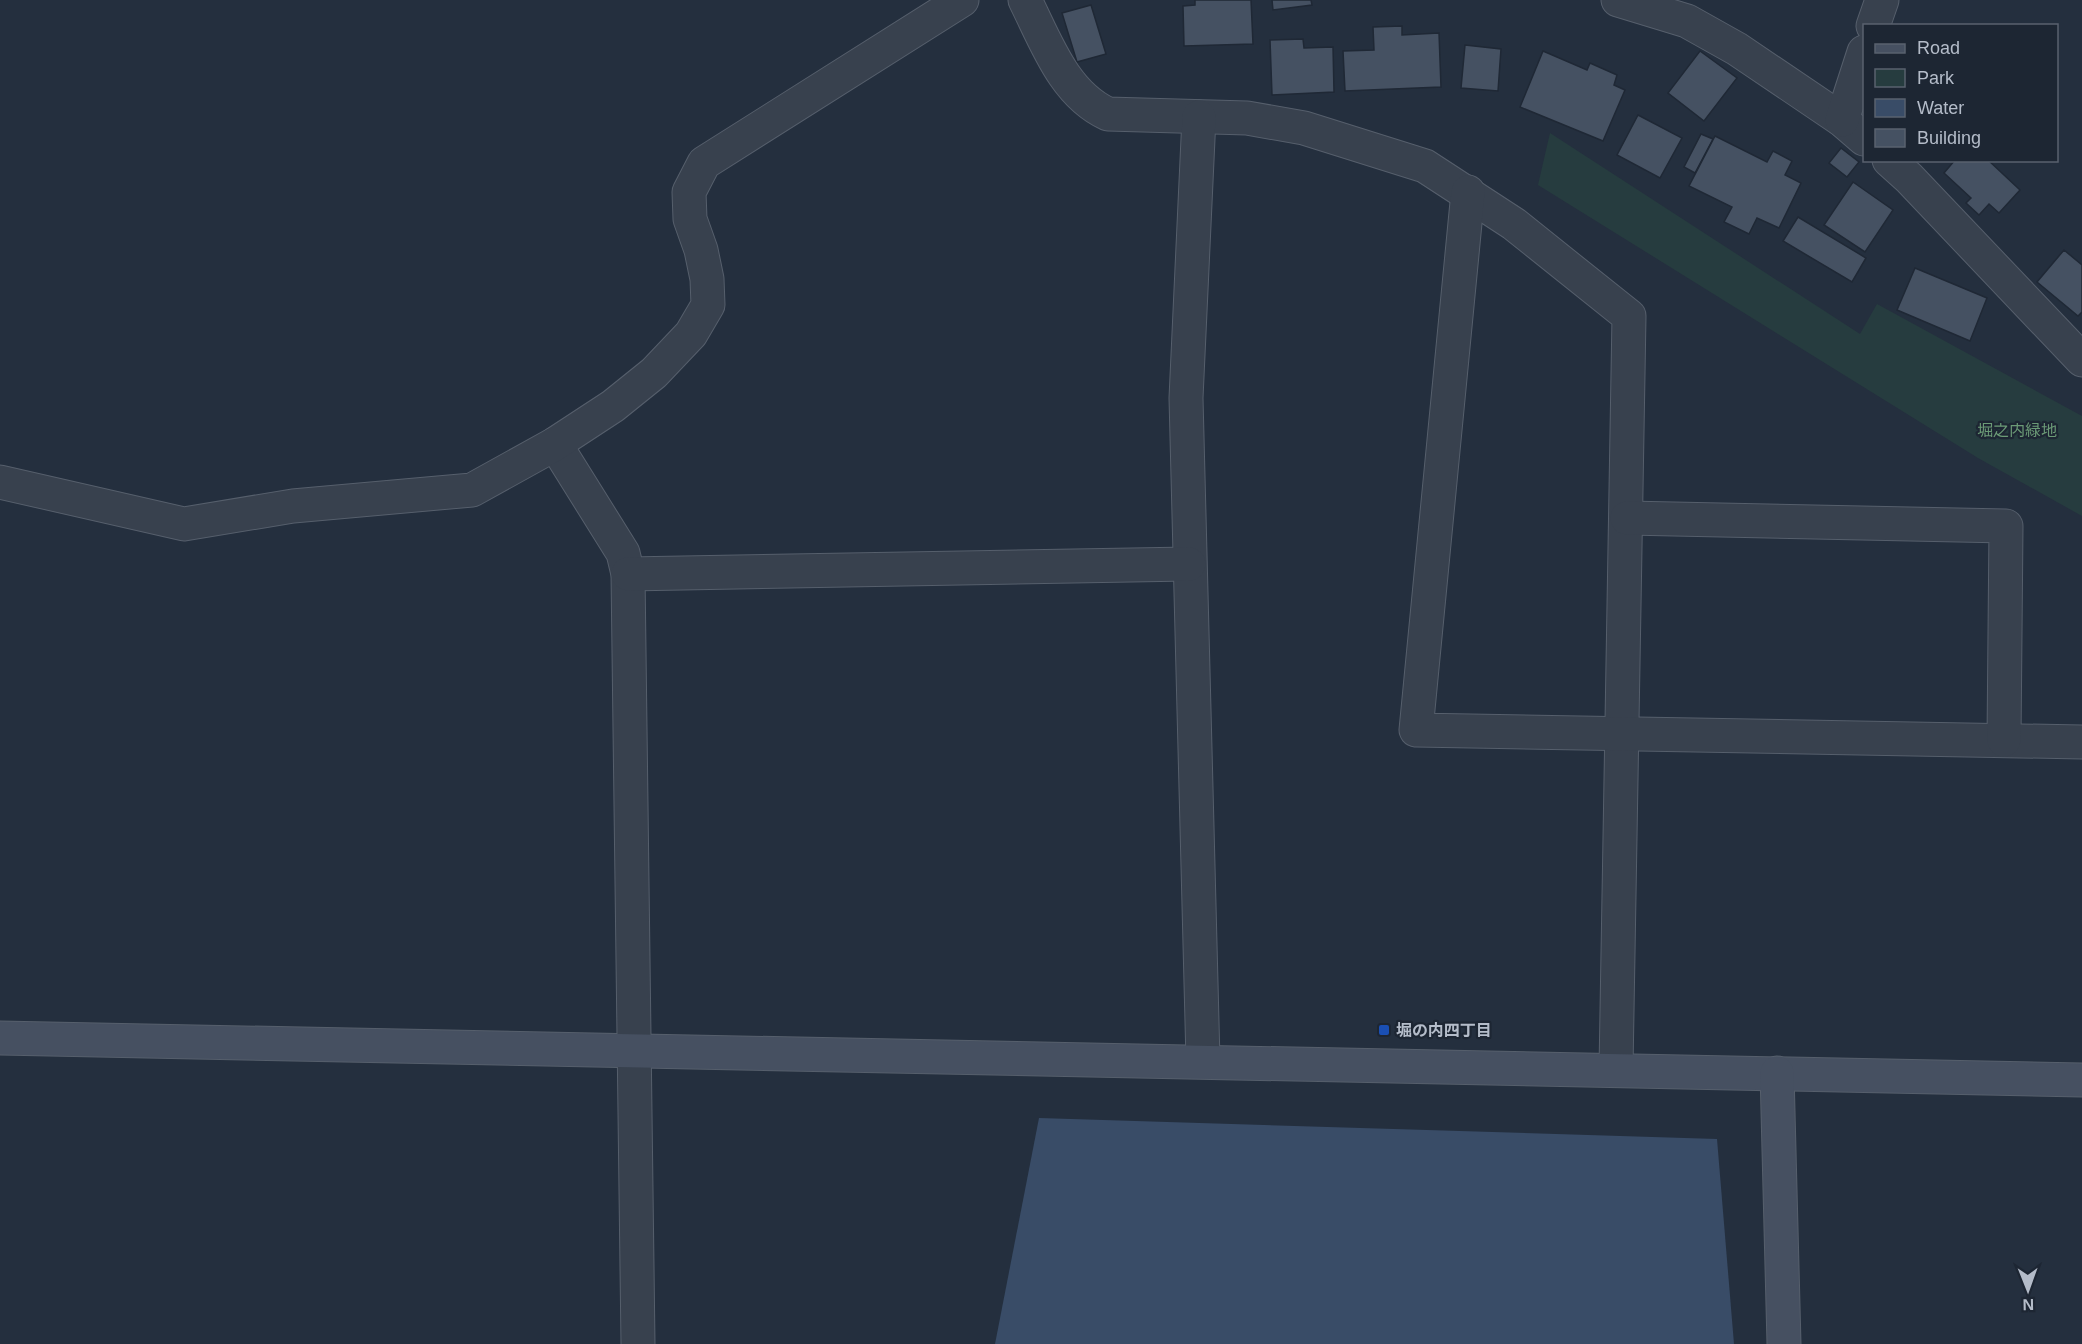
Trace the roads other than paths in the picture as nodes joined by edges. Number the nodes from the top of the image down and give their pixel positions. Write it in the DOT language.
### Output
graph roads {
  1 [pos="962,0"];
  2 [pos="1025,0"];
  3 [pos="1617,0"];
  4 [pos="1882,0"];
  5 [pos="1875,24"];
  6 [pos="1863,59"];
  7 [pos="1199,117"];
  8 [pos="1853,129"];
  9 [pos="1891,162"];
  10 [pos="1468,192"];
  11 [pos="2082,360"];
  12 [pos="555,444"];
  13 [pos="0,482"];
  14 [pos="1627,518"];
  15 [pos="1190,564"];
  16 [pos="627,574"];
  17 [pos="1621,732"];
  18 [pos="2004,740"];
  19 [pos="2082,742"];
  20 [pos="0,1038"];
  21 [pos="633,1053"];
  22 [pos="1203,1061"];
  23 [pos="1616,1069"];
  24 [pos="1777,1072"];
  25 [pos="2082,1080"];
  26 [pos="638,1344"];
  27 [pos="1784,1344"];
  1 -- 12 [label="street"];
  2 -- 7 [label="street"];
  3 -- 8 [label="street"];
  4 -- 5 [label="street"];
  6 -- 8 [label="street"];
  7 -- 10 [label="street"];
  7 -- 15 [label="street"];
  9 -- 11 [label="street"];
  10 -- 14 [label="street"];
  10 -- 17 [label="street"];
  12 -- 13 [label="street"];
  12 -- 16 [label="street"];
  14 -- 17 [label="street"];
  14 -- 18 [label="street"];
  15 -- 16 [label="street"];
  15 -- 22 [label="street"];
  16 -- 21 [label="street"];
  17 -- 18 [label="street"];
  17 -- 23 [label="street"];
  18 -- 19 [label="street"];
  20 -- 21 [label="street"];
  21 -- 22 [label="street"];
  21 -- 26 [label="street"];
  22 -- 23 [label="street"];
  23 -- 24 [label="street"];
  24 -- 25 [label="street"];
  24 -- 27 [label="street"];
}
